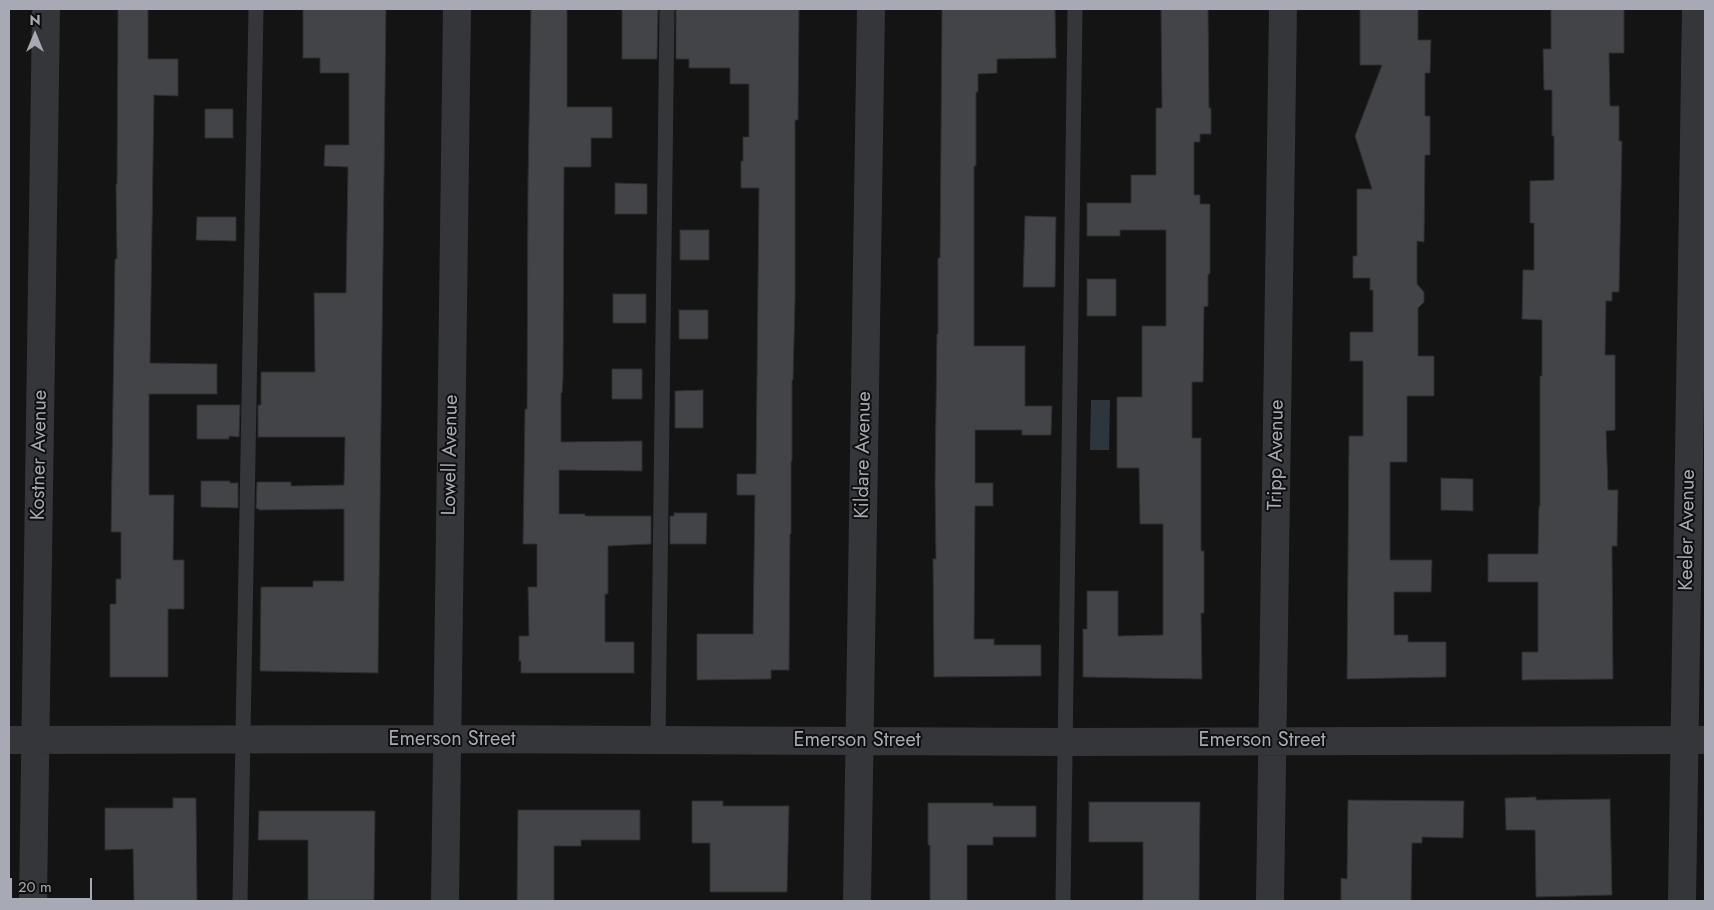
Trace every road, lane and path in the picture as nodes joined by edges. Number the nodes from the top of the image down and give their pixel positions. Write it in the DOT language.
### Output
graph roads {
  1 [pos="46,9"];
  2 [pos="256,9"];
  3 [pos="457,9"];
  4 [pos="667,9"];
  5 [pos="871,9"];
  6 [pos="1075,9"];
  7 [pos="1283,9"];
  8 [pos="1696,9"];
  9 [pos="447,739"];
  10 [pos="9,740"];
  11 [pos="36,740"];
  12 [pos="242,740"];
  13 [pos="658,740"];
  14 [pos="1695,740"];
  15 [pos="1272,741"];
  16 [pos="859,742"];
  17 [pos="1066,742"];
  18 [pos="33,901"];
  19 [pos="240,901"];
  20 [pos="445,901"];
  21 [pos="857,901"];
  22 [pos="1063,901"];
  23 [pos="1270,901"];
  24 [pos="1682,901"];
  1 -- 11 [label="street, Kostner Avenue"];
  2 -- 12 [label="lane"];
  3 -- 9 [label="street, Lowell Avenue"];
  4 -- 13 [label="lane"];
  5 -- 16 [label="street, Kildare Avenue"];
  6 -- 17 [label="lane"];
  7 -- 15 [label="street, Tripp Avenue"];
  8 -- 14 [label="street, Keeler Avenue"];
  9 -- 12 [label="street, Emerson Street"];
  9 -- 13 [label="street, Emerson Street"];
  9 -- 20 [label="street, Lowell Avenue"];
  10 -- 11 [label="street, Emerson Street"];
  11 -- 12 [label="street, Emerson Street"];
  11 -- 18 [label="street, Kostner Avenue"];
  12 -- 19 [label="lane"];
  13 -- 16 [label="street, Emerson Street"];
  14 -- 15 [label="street, Emerson Street"];
  14 -- 24 [label="street, Keeler Avenue"];
  15 -- 17 [label="street, Emerson Street"];
  15 -- 23 [label="street, Tripp Avenue"];
  16 -- 17 [label="street, Emerson Street"];
  16 -- 21 [label="street, Kildare Avenue"];
  17 -- 22 [label="lane"];
}
